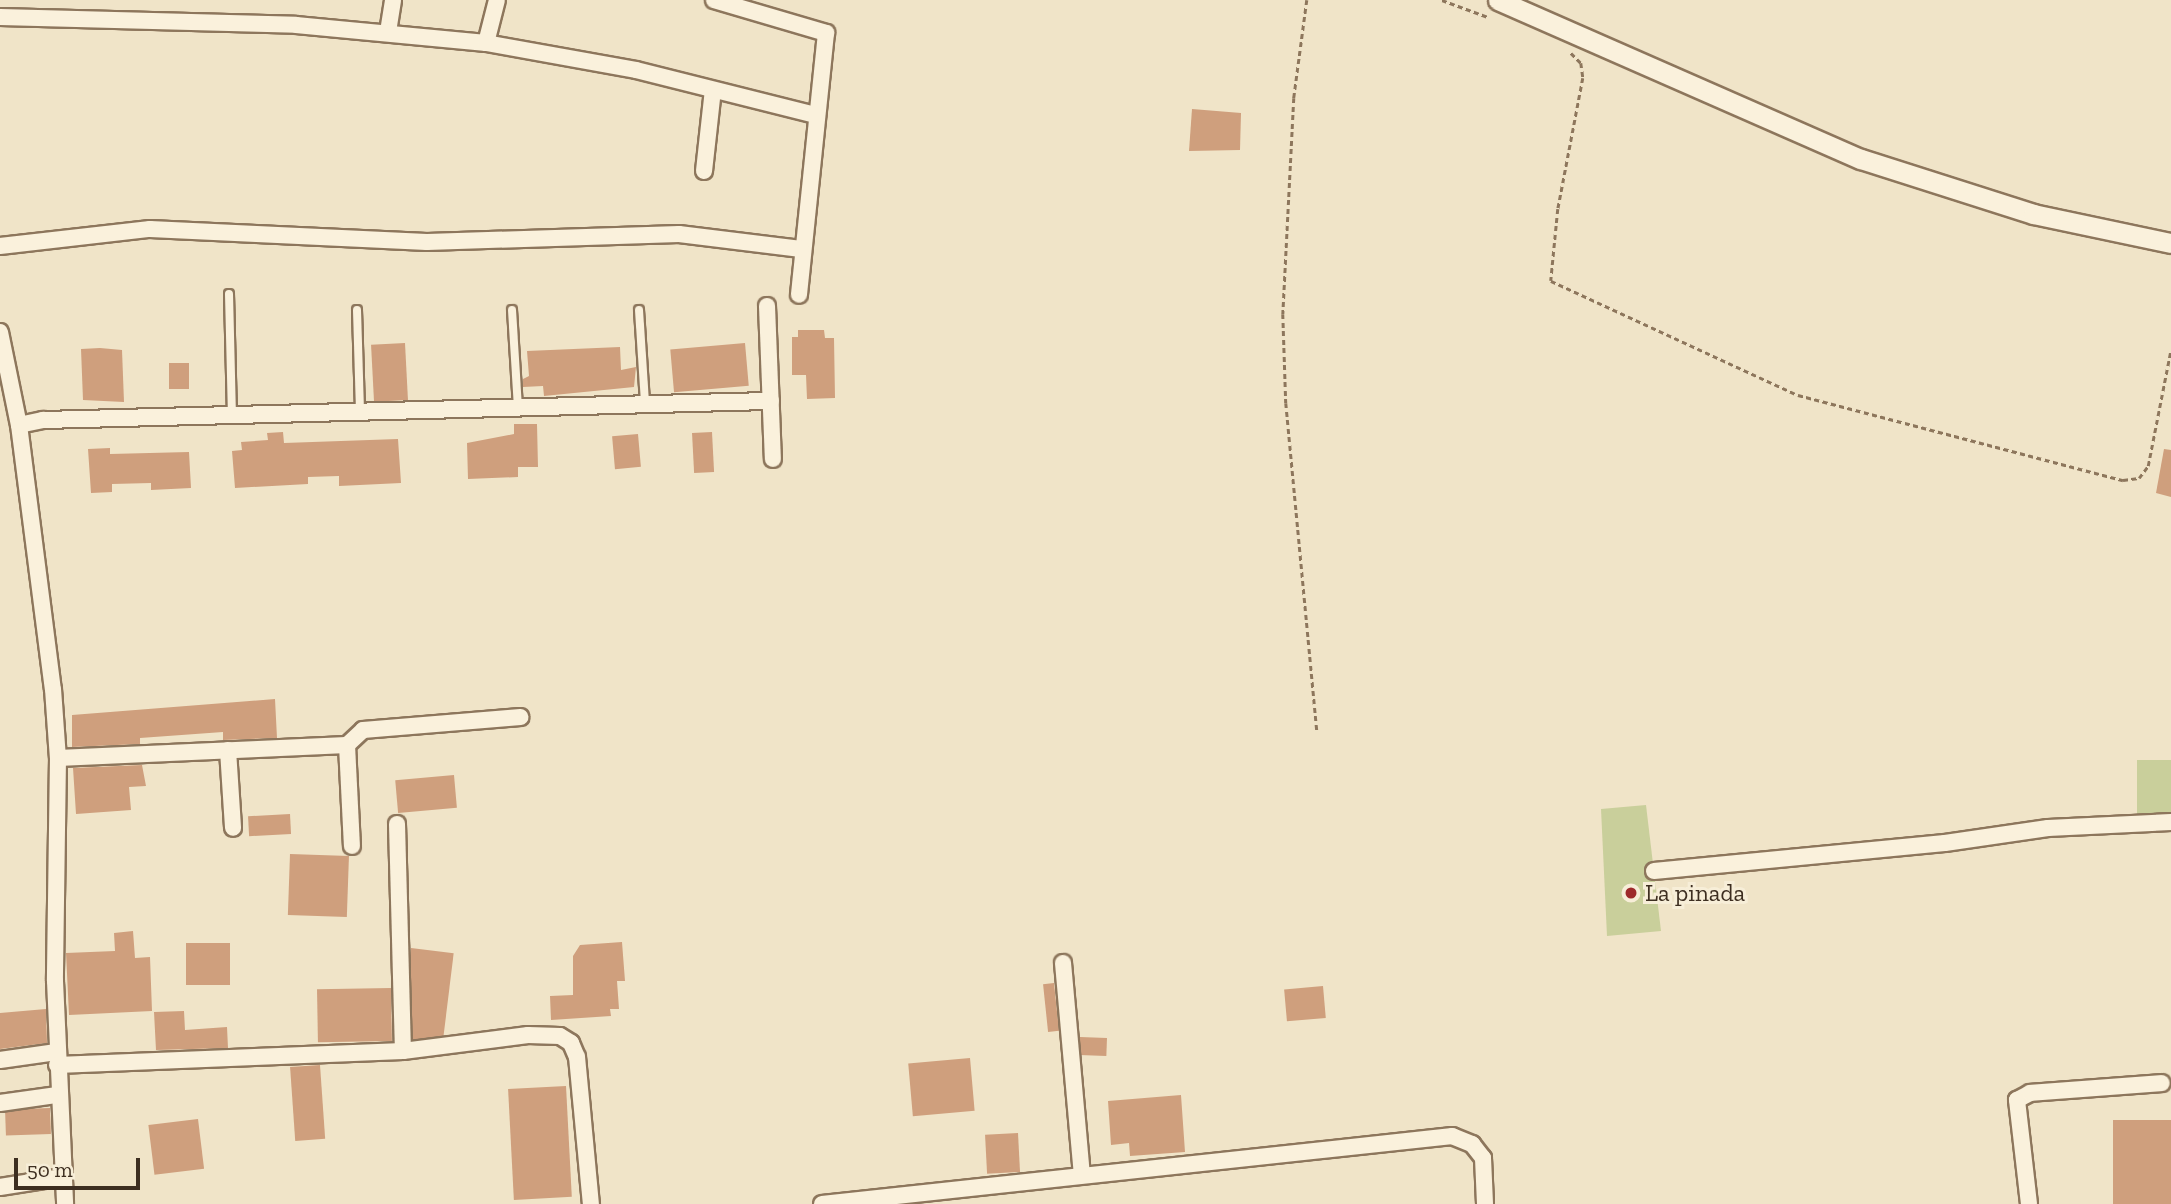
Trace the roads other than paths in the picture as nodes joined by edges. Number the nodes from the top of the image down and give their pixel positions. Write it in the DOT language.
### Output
graph roads {
  1 [pos="393,0"];
  2 [pos="498,0"];
  3 [pos="714,0"];
  4 [pos="1496,10"];
  5 [pos="0,17"];
  6 [pos="388,32"];
  7 [pos="486,43"];
  8 [pos="713,90"];
  9 [pos="815,115"];
  10 [pos="704,171"];
  11 [pos="2171,243"];
  12 [pos="0,246"];
  13 [pos="801,250"];
  14 [pos="229,294"];
  15 [pos="799,295"];
  16 [pos="768,306"];
  17 [pos="357,310"];
  18 [pos="512,310"];
  19 [pos="639,310"];
  20 [pos="0,332"];
  21 [pos="771,401"];
  22 [pos="645,404"];
  23 [pos="518,409"];
  24 [pos="232,415"];
  25 [pos="360,415"];
  26 [pos="19,425"];
  27 [pos="773,459"];
  28 [pos="520,717"];
  29 [pos="347,745"];
  30 [pos="229,750"];
  31 [pos="58,758"];
  32 [pos="2171,822"];
  33 [pos="397,824"];
  34 [pos="233,828"];
  35 [pos="352,846"];
  36 [pos="1654,871"];
  37 [pos="1063,963"];
  38 [pos="403,1051"];
  39 [pos="57,1058"];
  40 [pos="0,1060"];
  41 [pos="2162,1083"];
  42 [pos="57,1095"];
  43 [pos="0,1102"];
  44 [pos="1082,1175"];
  45 [pos="64,1177"];
  46 [pos="0,1187"];
  47 [pos="852,1202"];
  48 [pos="65,1204"];
  49 [pos="591,1204"];
  50 [pos="822,1204"];
  51 [pos="1485,1204"];
  52 [pos="2029,1204"];
  1 -- 6 [label="street"];
  2 -- 7 [label="street"];
  3 -- 9 [label="street"];
  4 -- 11 [label="street"];
  5 -- 6 [label="street"];
  6 -- 7 [label="street"];
  7 -- 8 [label="street"];
  8 -- 9 [label="street"];
  8 -- 10 [label="street"];
  9 -- 13 [label="street"];
  12 -- 13 [label="street"];
  13 -- 15 [label="street"];
  14 -- 24 [label="lane"];
  16 -- 21 [label="street"];
  17 -- 25 [label="lane"];
  18 -- 23 [label="lane"];
  19 -- 22 [label="lane"];
  20 -- 26 [label="street"];
  21 -- 22 [label="street"];
  21 -- 27 [label="street"];
  22 -- 23 [label="street"];
  23 -- 25 [label="street"];
  24 -- 25 [label="street"];
  24 -- 26 [label="street"];
  26 -- 31 [label="street"];
  28 -- 29 [label="street"];
  29 -- 30 [label="street"];
  29 -- 35 [label="street"];
  30 -- 31 [label="street"];
  30 -- 34 [label="street"];
  31 -- 39 [label="street"];
  32 -- 36 [label="street"];
  33 -- 38 [label="street"];
  37 -- 44 [label="street"];
  38 -- 39 [label="street"];
  38 -- 49 [label="street"];
  39 -- 40 [label="street"];
  39 -- 42 [label="street"];
  41 -- 52 [label="street"];
  42 -- 43 [label="street"];
  42 -- 45 [label="street"];
  44 -- 47 [label="street"];
  44 -- 51 [label="street"];
  45 -- 46 [label="street"];
  45 -- 48 [label="street"];
  47 -- 50 [label="street"];
}
